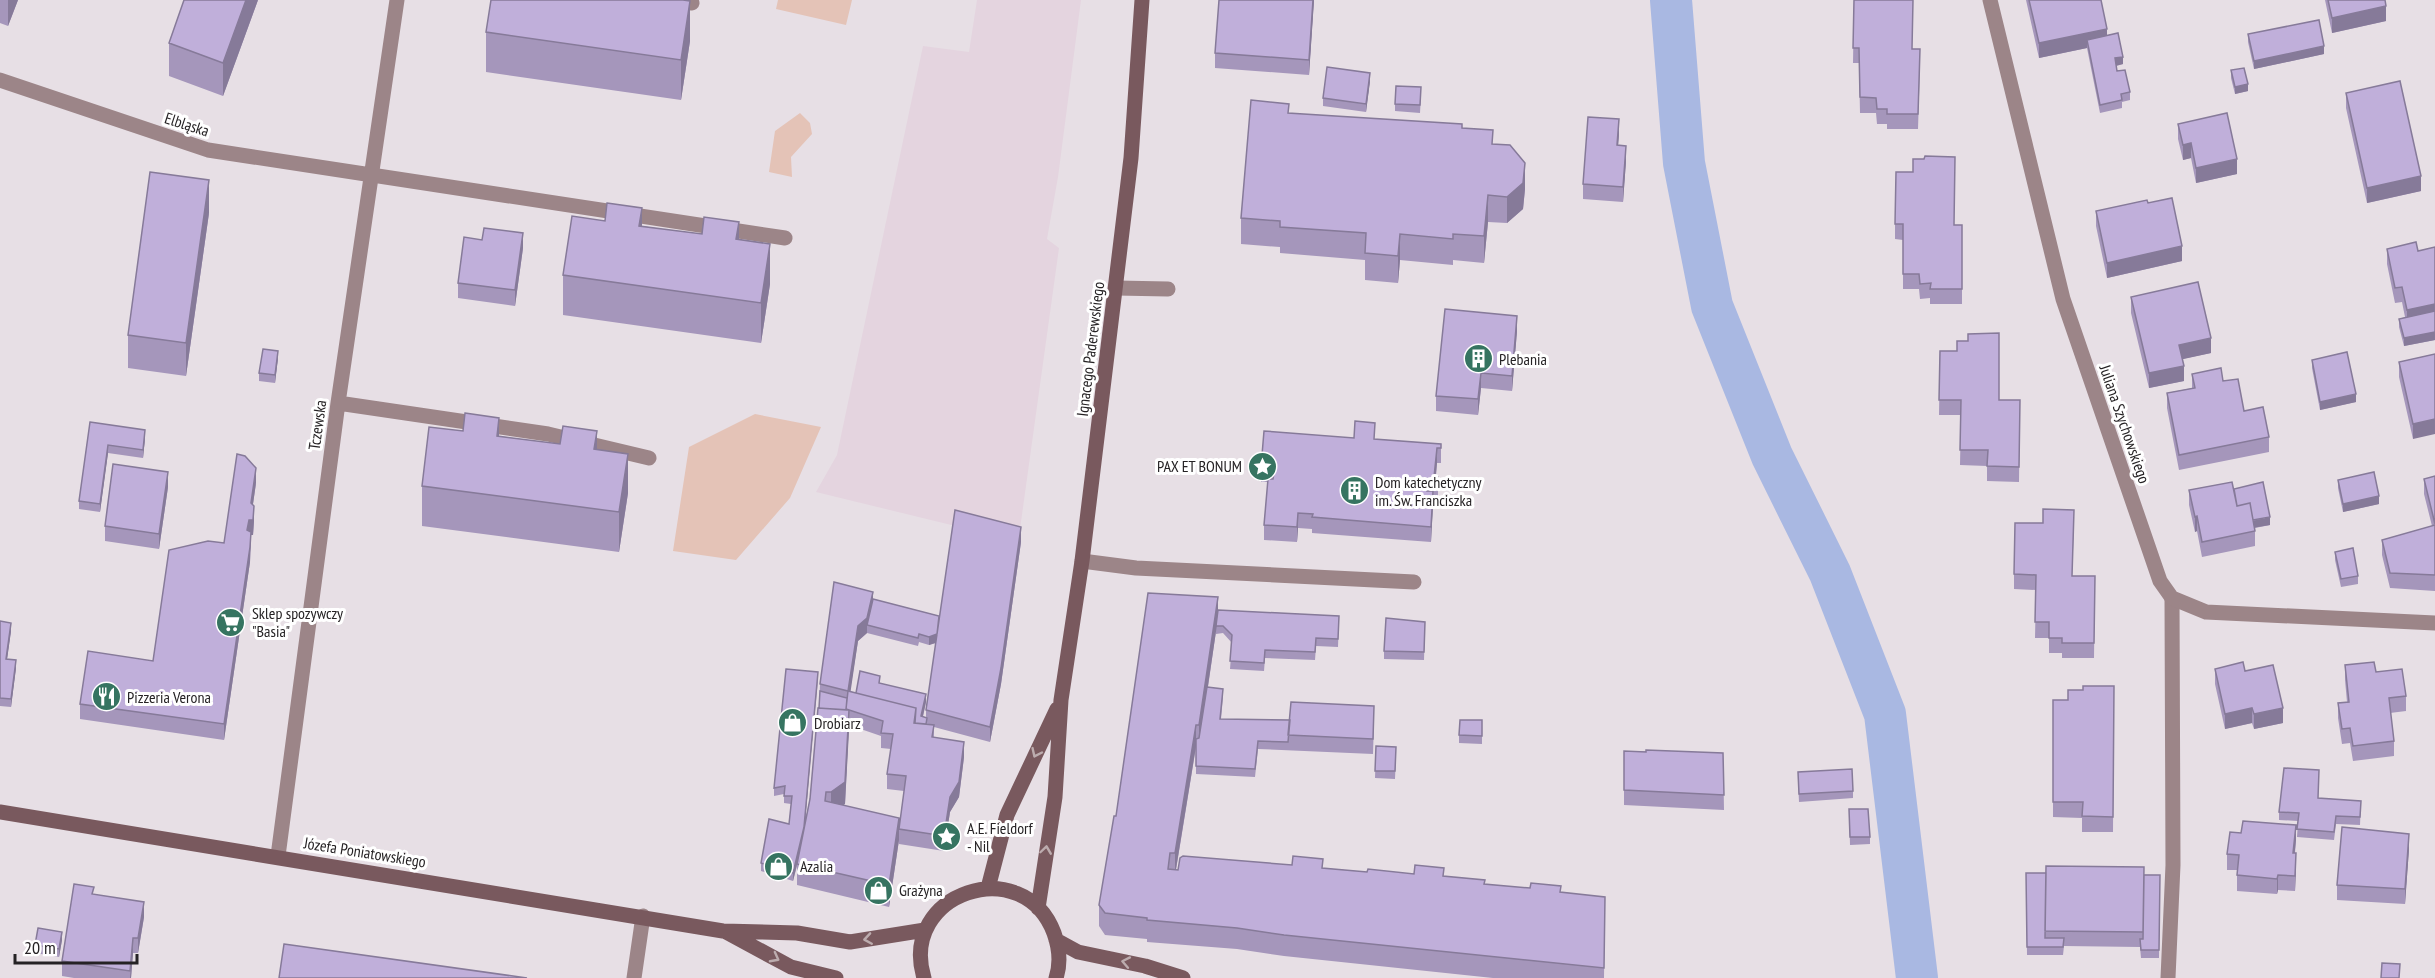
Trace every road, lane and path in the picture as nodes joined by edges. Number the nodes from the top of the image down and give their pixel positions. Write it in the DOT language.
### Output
graph roads {
  1 [pos="397,0"];
  2 [pos="674,0"];
  3 [pos="1142,0"];
  4 [pos="1990,0"];
  5 [pos="692,3"];
  6 [pos="0,80"];
  7 [pos="370,175"];
  8 [pos="785,238"];
  9 [pos="1116,288"];
  10 [pos="1168,290"];
  11 [pos="338,403"];
  12 [pos="649,458"];
  13 [pos="1082,561"];
  14 [pos="1414,582"];
  15 [pos="2172,598"];
  16 [pos="2435,623"];
  17 [pos="1061,700"];
  18 [pos="0,812"];
  19 [pos="278,856"];
  20 [pos="988,888"];
  21 [pos="1038,908"];
  22 [pos="643,916"];
  23 [pos="925,930"];
  24 [pos="723,931"];
  25 [pos="1056,940"];
  26 [pos="634,978"];
  27 [pos="836,978"];
  28 [pos="924,978"];
  29 [pos="1056,978"];
  30 [pos="1183,978"];
  31 [pos="2168,978"];
  1 -- 7 [label="street, Tczewska"];
  2 -- 5 [label="street"];
  3 -- 9 [label="main road, Ignacego Paderewskiego"];
  4 -- 15 [label="street, Juliana Szychowskiego"];
  6 -- 7 [label="street, Elbląska"];
  7 -- 8 [label="street, Elbląska"];
  7 -- 11 [label="street, Tczewska"];
  9 -- 10 [label="street"];
  9 -- 13 [label="main road, Ignacego Paderewskiego"];
  11 -- 12 [label="street"];
  11 -- 19 [label="street, Tczewska"];
  13 -- 14 [label="street"];
  13 -- 17 [label="main road, Ignacego Paderewskiego"];
  15 -- 16 [label="street"];
  15 -- 31 [label="street"];
  17 -- 20 [label="main road, Ignacego Paderewskiego, one-way"];
  21 -- 17 [label="main road, Ignacego Paderewskiego, one-way"];
  18 -- 19 [label="main road, Józefa Poniatowskiego"];
  19 -- 22 [label="main road, Józefa Poniatowskiego"];
  20 -- 21 [label="main road"];
  20 -- 23 [label="main road"];
  21 -- 25 [label="main road"];
  22 -- 24 [label="main road, Józefa Poniatowskiego"];
  22 -- 26 [label="street"];
  23 -- 24 [label="main road, Józefa Poniatowskiego, one-way"];
  23 -- 28 [label="main road"];
  24 -- 27 [label="main road, Józefa Poniatowskiego, one-way"];
  25 -- 29 [label="main road"];
  30 -- 25 [label="main road, one-way"];
}
